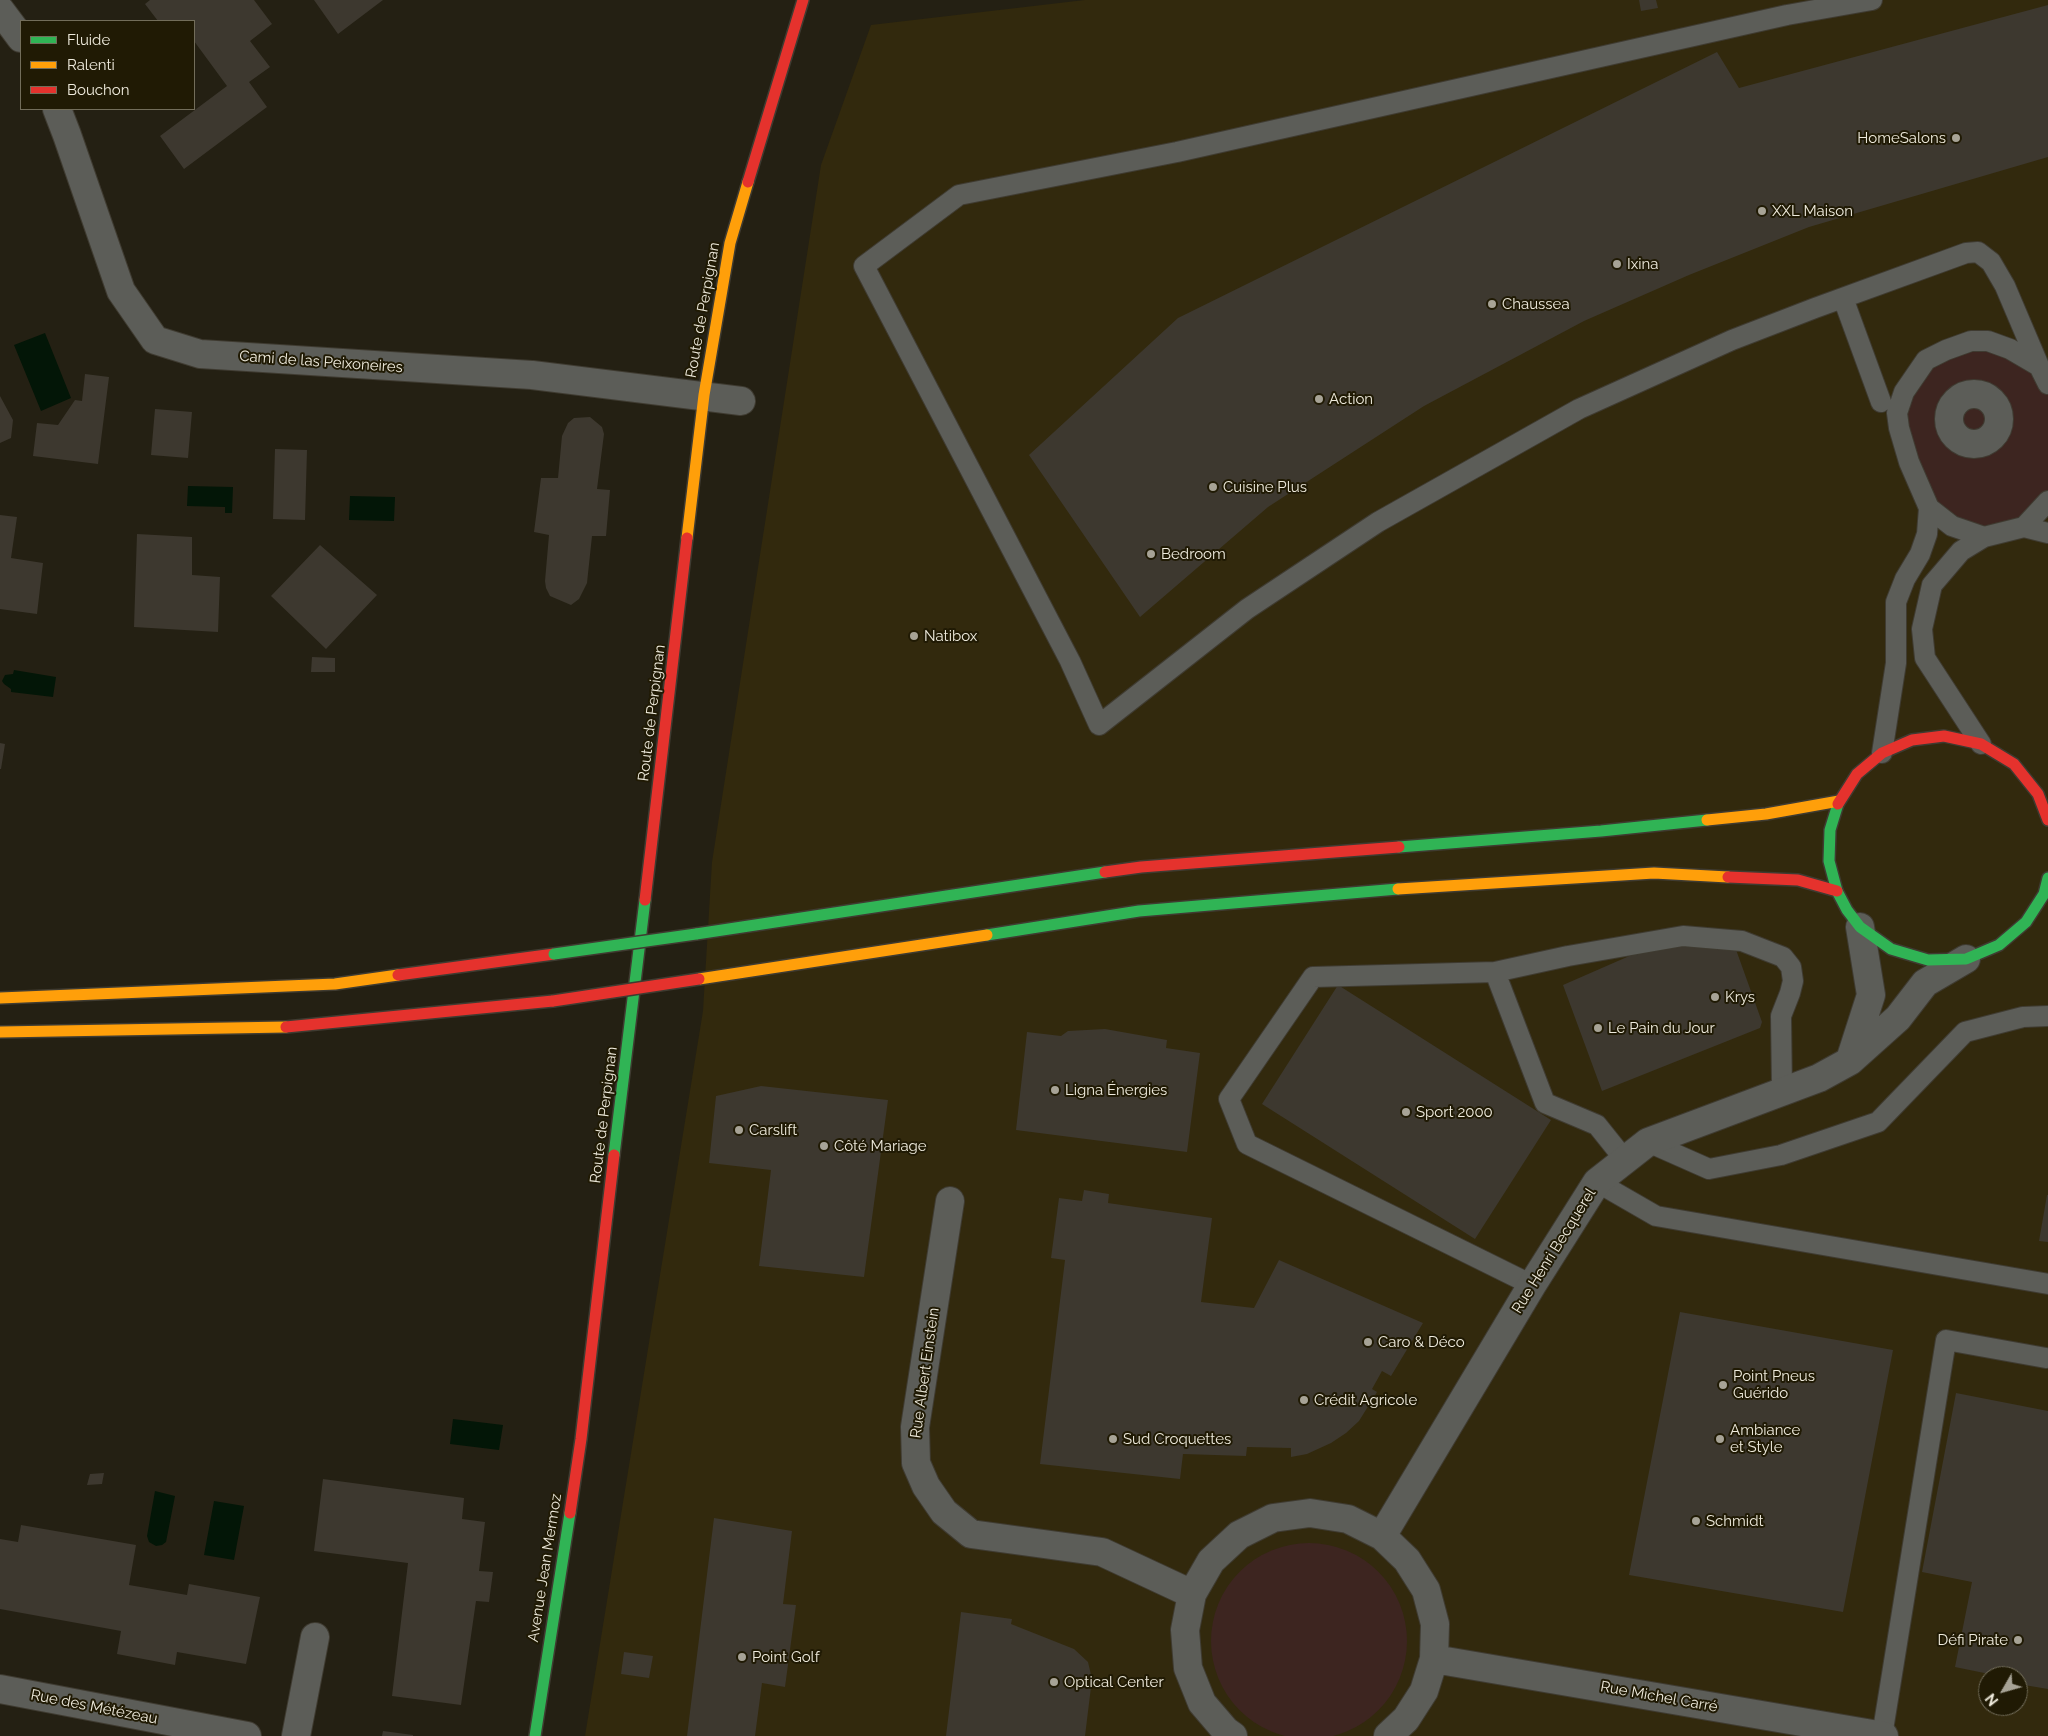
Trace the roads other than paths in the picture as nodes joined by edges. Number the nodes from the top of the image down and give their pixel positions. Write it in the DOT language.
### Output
graph roads {
  1 [pos="803,0"];
  2 [pos="1872,0"];
  3 [pos="0,10"];
  4 [pos="20,37"];
  5 [pos="57,110"];
  6 [pos="1843,298"];
  7 [pos="2039,366"];
  8 [pos="2048,384"];
  9 [pos="704,395"];
  10 [pos="741,401"];
  11 [pos="1881,402"];
  12 [pos="2048,501"];
  13 [pos="1929,508"];
  14 [pos="2048,517"];
  15 [pos="2024,527"];
  16 [pos="2048,533"];
  17 [pos="1984,537"];
  18 [pos="1981,744"];
  19 [pos="1882,753"];
  20 [pos="1839,801"];
  21 [pos="2048,820"];
  22 [pos="2048,878"];
  23 [pos="1837,891"];
  24 [pos="2026,922"];
  25 [pos="2041,922"];
  26 [pos="1860,927"];
  27 [pos="1966,959"];
  28 [pos="1495,972"];
  29 [pos="0,998"];
  30 [pos="2048,1016"];
  31 [pos="0,1032"];
  32 [pos="1850,1061"];
  33 [pos="1782,1091"];
  34 [pos="1648,1142"];
  35 [pos="1625,1160"];
  36 [pos="1597,1182"];
  37 [pos="950,1201"];
  38 [pos="1532,1284"];
  39 [pos="2048,1284"];
  40 [pos="2046,1358"];
  41 [pos="581,1439"];
  42 [pos="1382,1536"];
  43 [pos="1192,1594"];
  44 [pos="315,1637"];
  45 [pos="1434,1659"];
  46 [pos="0,1689"];
  47 [pos="540,1702"];
  48 [pos="1227,1734"];
  49 [pos="247,1736"];
  50 [pos="296,1736"];
  51 [pos="530,1736"];
  52 [pos="535,1736"];
  53 [pos="1388,1736"];
  54 [pos="1883,1736"];
  1 -- 9 [label="main road, Route de Perpignan"];
  2 -- 6 [label="lane"];
  3 -- 4 [label="street"];
  5 -- 9 [label="street, Cami de las Peixoneires"];
  6 -- 7 [label="lane"];
  6 -- 11 [label="lane"];
  7 -- 8 [label="lane"];
  7 -- 13 [label="lane"];
  9 -- 10 [label="street, Cami de las Peixoneires"];
  9 -- 41 [label="main road, Route de Perpignan"];
  12 -- 15 [label="lane"];
  13 -- 17 [label="lane"];
  13 -- 19 [label="lane"];
  14 -- 15 [label="lane"];
  15 -- 16 [label="lane"];
  15 -- 17 [label="lane"];
  17 -- 18 [label="lane"];
  18 -- 19 [label="main road"];
  18 -- 21 [label="main road"];
  19 -- 20 [label="main road"];
  20 -- 23 [label="main road"];
  20 -- 29 [label="main road, bridge"];
  22 -- 24 [label="main road"];
  23 -- 26 [label="main road"];
  23 -- 31 [label="main road, bridge"];
  24 -- 25 [label="main road"];
  24 -- 27 [label="main road"];
  26 -- 27 [label="main road"];
  26 -- 32 [label="street"];
  27 -- 32 [label="street, Rue Henri Becquerel"];
  28 -- 33 [label="lane"];
  28 -- 35 [label="lane"];
  28 -- 38 [label="lane"];
  30 -- 34 [label="lane"];
  32 -- 33 [label="street, Rue Henri Becquerel"];
  33 -- 34 [label="street, Rue Henri Becquerel"];
  34 -- 35 [label="street, Rue Henri Becquerel"];
  35 -- 36 [label="street, Rue Henri Becquerel"];
  36 -- 38 [label="street, Rue Henri Becquerel"];
  36 -- 39 [label="lane"];
  37 -- 43 [label="street, Rue Albert Einstein"];
  38 -- 42 [label="street, Rue Henri Becquerel"];
  40 -- 54 [label="lane"];
  41 -- 47 [label="main road, Avenue Jean Mermoz"];
  42 -- 43 [label="street"];
  42 -- 45 [label="street"];
  43 -- 48 [label="street"];
  44 -- 50 [label="street"];
  45 -- 53 [label="street"];
  45 -- 54 [label="street, Rue Michel Carré"];
  46 -- 49 [label="street, Rue des Métézeau"];
  47 -- 51 [label="main road, Avenue Jean Mermoz"];
  47 -- 52 [label="main road, Avenue Jean Mermoz"];
}
